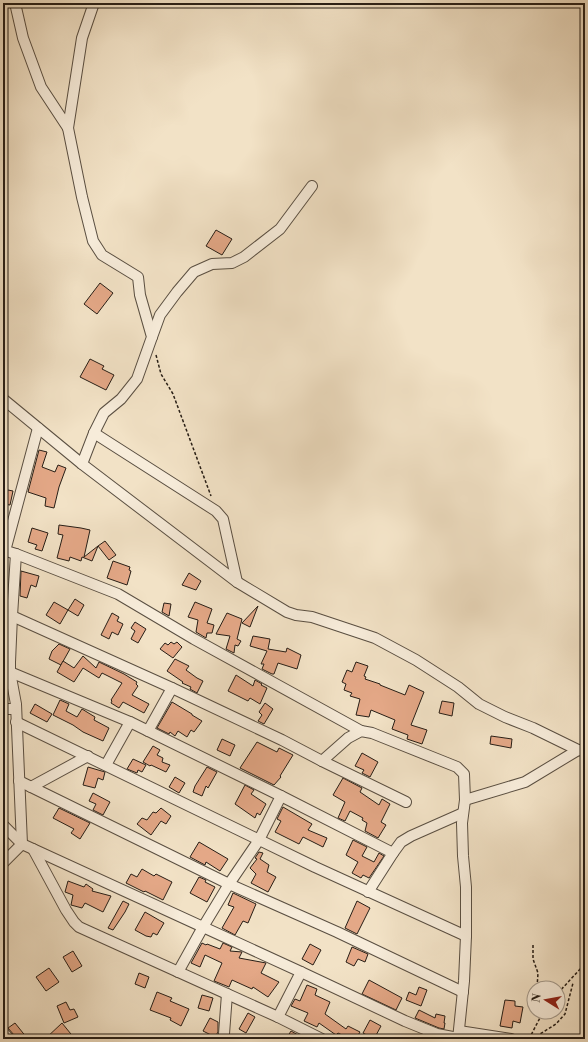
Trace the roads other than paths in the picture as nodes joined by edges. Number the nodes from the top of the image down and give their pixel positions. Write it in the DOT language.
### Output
graph roads {
  1 [pos="15,3"];
  2 [pos="94,3"];
  3 [pos="68,128"];
  4 [pos="312,186"];
  5 [pos="152,337"];
  6 [pos="3,399"];
  7 [pos="38,428"];
  8 [pos="94,433"];
  9 [pos="82,464"];
  10 [pos="4,550"];
  11 [pos="16,554"];
  12 [pos="237,582"];
  13 [pos="12,616"];
  14 [pos="8,665"];
  15 [pos="172,688"];
  16 [pos="3,709"];
  17 [pos="16,709"];
  18 [pos="16,722"];
  19 [pos="130,722"];
  20 [pos="148,731"];
  21 [pos="361,731"];
  22 [pos="582,750"];
  23 [pos="88,756"];
  24 [pos="322,760"];
  25 [pos="106,765"];
  26 [pos="19,781"];
  27 [pos="30,787"];
  28 [pos="281,796"];
  29 [pos="465,800"];
  30 [pos="406,802"];
  31 [pos="463,813"];
  32 [pos="3,825"];
  33 [pos="259,840"];
  34 [pos="22,844"];
  35 [pos="33,849"];
  36 [pos="393,852"];
  37 [pos="3,863"];
  38 [pos="229,884"];
  39 [pos="368,892"];
  40 [pos="203,927"];
  41 [pos="466,936"];
  42 [pos="178,972"];
  43 [pos="301,972"];
  44 [pos="463,992"];
  45 [pos="227,994"];
  46 [pos="278,1017"];
  47 [pos="3,1032"];
  48 [pos="458,1036"];
  49 [pos="9,1039"];
  50 [pos="224,1039"];
  51 [pos="322,1039"];
  52 [pos="511,1039"];
  1 -- 3 [label="street"];
  2 -- 3 [label="street"];
  3 -- 5 [label="street"];
  4 -- 5 [label="street"];
  5 -- 8 [label="street"];
  6 -- 7 [label="street"];
  7 -- 9 [label="street"];
  7 -- 10 [label="street"];
  8 -- 9 [label="street"];
  8 -- 12 [label="street"];
  9 -- 12 [label="street"];
  10 -- 11 [label="street"];
  11 -- 13 [label="street"];
  11 -- 21 [label="street"];
  12 -- 22 [label="street"];
  13 -- 14 [label="street"];
  13 -- 15 [label="street"];
  14 -- 17 [label="street"];
  14 -- 19 [label="street"];
  15 -- 20 [label="street"];
  15 -- 24 [label="street"];
  16 -- 17 [label="street"];
  17 -- 18 [label="street"];
  18 -- 23 [label="street"];
  18 -- 26 [label="street"];
  19 -- 20 [label="street"];
  19 -- 25 [label="street"];
  20 -- 28 [label="street"];
  21 -- 24 [label="street"];
  21 -- 29 [label="street"];
  22 -- 29 [label="street"];
  23 -- 25 [label="street"];
  23 -- 27 [label="street"];
  24 -- 30 [label="street"];
  25 -- 33 [label="street"];
  26 -- 27 [label="street"];
  26 -- 34 [label="street"];
  27 -- 38 [label="street"];
  28 -- 33 [label="street"];
  28 -- 36 [label="street"];
  29 -- 31 [label="street"];
  31 -- 36 [label="street"];
  31 -- 41 [label="street"];
  32 -- 34 [label="street"];
  33 -- 38 [label="street"];
  33 -- 39 [label="street"];
  34 -- 35 [label="street"];
  34 -- 37 [label="street"];
  35 -- 40 [label="street"];
  35 -- 42 [label="street"];
  36 -- 39 [label="street"];
  38 -- 40 [label="street"];
  38 -- 44 [label="street"];
  39 -- 41 [label="street"];
  40 -- 42 [label="street"];
  40 -- 43 [label="street"];
  41 -- 44 [label="street"];
  42 -- 45 [label="street"];
  43 -- 46 [label="street"];
  43 -- 48 [label="street"];
  44 -- 48 [label="street"];
  45 -- 46 [label="street"];
  45 -- 50 [label="street"];
  46 -- 51 [label="street"];
  47 -- 49 [label="street"];
  48 -- 52 [label="street"];
}
